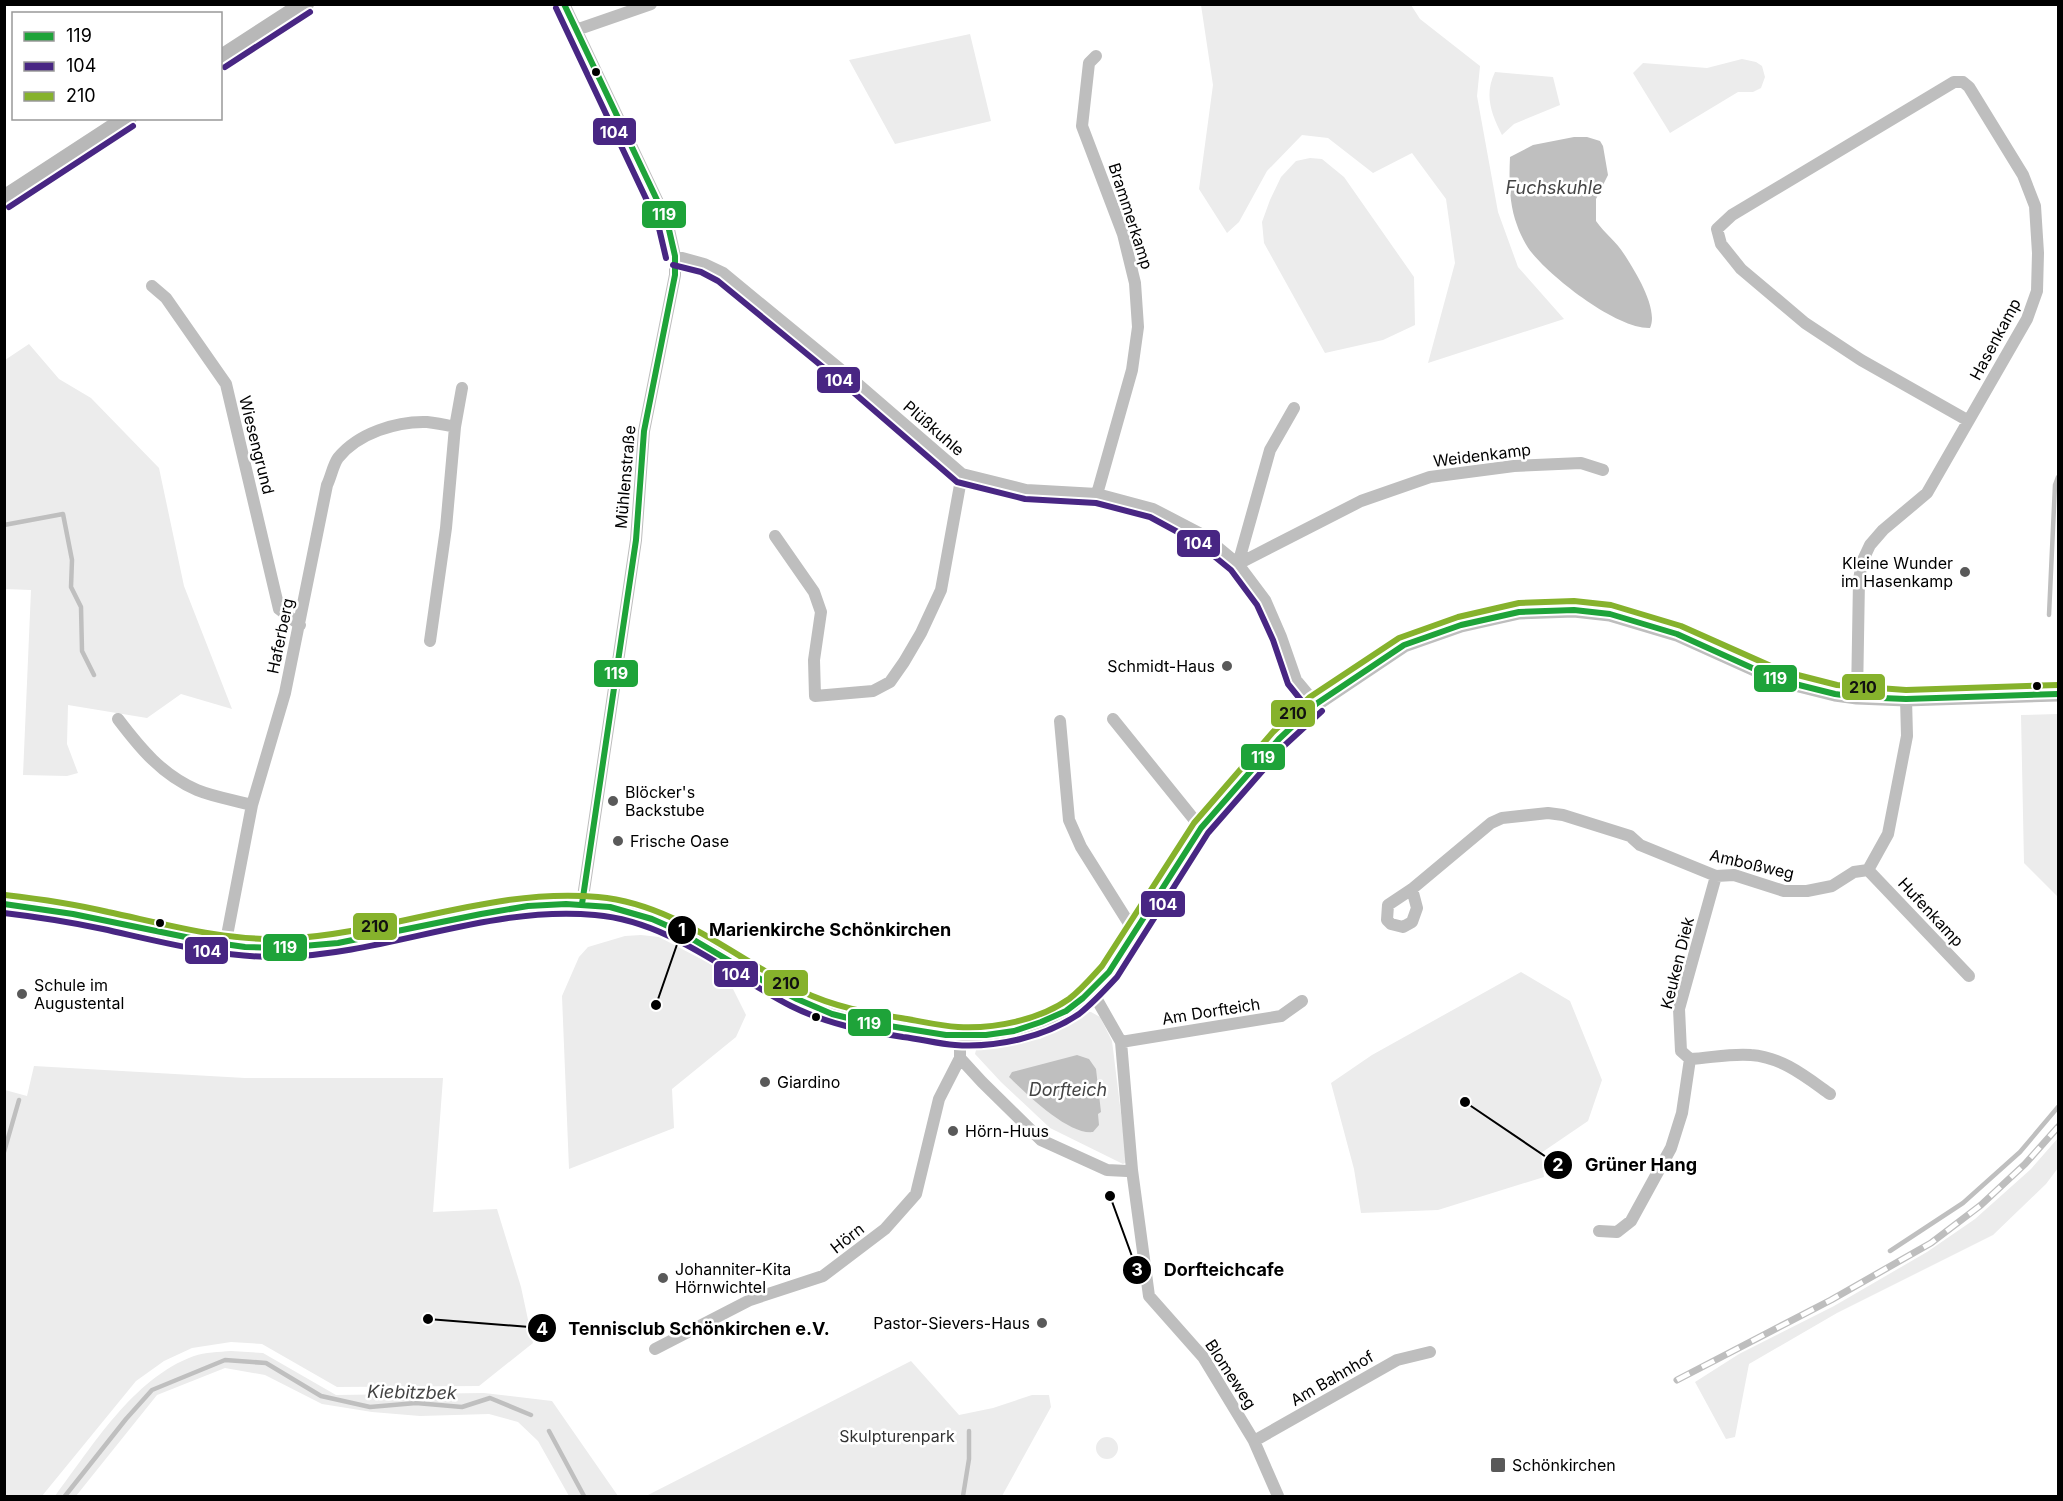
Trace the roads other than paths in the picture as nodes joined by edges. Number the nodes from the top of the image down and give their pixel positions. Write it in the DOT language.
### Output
graph roads {
  1 [pos="305,4"];
  2 [pos="564,4"];
  3 [pos="651,4"];
  4 [pos="576,30"];
  5 [pos="1096,56"];
  6 [pos="222,58"];
  7 [pos="125,120"];
  8 [pos="4,199"];
  9 [pos="675,256"];
  10 [pos="152,286"];
  11 [pos="462,388"];
  12 [pos="1294,408"];
  13 [pos="1967,420"];
  14 [pos="455,427"];
  15 [pos="1603,471"];
  16 [pos="962,474"];
  17 [pos="1097,494"];
  18 [pos="775,536"];
  19 [pos="1238,564"];
  20 [pos="300,625"];
  21 [pos="430,641"];
  22 [pos="2058,694"];
  23 [pos="1857,697"];
  24 [pos="1906,699"];
  25 [pos="1316,704"];
  26 [pos="118,719"];
  27 [pos="1113,719"];
  28 [pos="1060,721"];
  29 [pos="252,805"];
  30 [pos="1202,828"];
  31 [pos="1868,870"];
  32 [pos="1716,876"];
  33 [pos="1412,889"];
  34 [pos="4,904"];
  35 [pos="582,904"];
  36 [pos="1135,933"];
  37 [pos="225,946"];
  38 [pos="1969,976"];
  39 [pos="1092,991"];
  40 [pos="1302,1000"];
  41 [pos="960,1036"];
  42 [pos="1121,1042"];
  43 [pos="960,1058"];
  44 [pos="1690,1059"];
  45 [pos="1830,1094"];
  46 [pos="1130,1170"];
  47 [pos="1599,1231"];
  48 [pos="655,1349"];
  49 [pos="1430,1352"];
  50 [pos="1254,1441"];
  51 [pos="1278,1497"];
  1 -- 6 [label="main road"];
  2 -- 4 [label="street, Mühlenstraße"];
  3 -- 4 [label="street"];
  4 -- 9 [label="street, Mühlenstraße"];
  5 -- 17 [label="street, Brammerkamp"];
  7 -- 8 [label="main road"];
  9 -- 16 [label="street, Plüßkuhle"];
  9 -- 35 [label="street, Mühlenstraße"];
  10 -- 20 [label="street, Wiesengrund"];
  11 -- 14 [label="street"];
  12 -- 19 [label="street"];
  13 -- 13 [label="street, Hasenkamp"];
  13 -- 23 [label="street, Hasenkamp"];
  14 -- 20 [label="street, Haferberg"];
  14 -- 21 [label="street"];
  15 -- 19 [label="street, Weidenkamp"];
  16 -- 17 [label="street, Plüßkuhle"];
  16 -- 18 [label="street"];
  17 -- 19 [label="street, Plüßkuhle"];
  19 -- 25 [label="street, Plüßkuhle"];
  20 -- 29 [label="street, Haferberg"];
  22 -- 24 [label="street"];
  23 -- 24 [label="street"];
  23 -- 25 [label="street"];
  24 -- 31 [label="street"];
  25 -- 30 [label="street"];
  26 -- 29 [label="street"];
  27 -- 30 [label="street"];
  28 -- 36 [label="street"];
  29 -- 37 [label="street, Haferberg"];
  30 -- 36 [label="street"];
  31 -- 32 [label="street, Amboßweg"];
  31 -- 38 [label="street, Hufenkamp"];
  32 -- 33 [label="street, Amboßweg"];
  32 -- 44 [label="street, Keuken Diek"];
  34 -- 37 [label="street"];
  35 -- 37 [label="street"];
  35 -- 41 [label="street"];
  36 -- 39 [label="street"];
  39 -- 41 [label="street"];
  39 -- 42 [label="street"];
  40 -- 42 [label="street, Am Dorfteich"];
  41 -- 43 [label="street"];
  42 -- 46 [label="street"];
  43 -- 46 [label="street"];
  43 -- 48 [label="street, Hörn"];
  44 -- 45 [label="street"];
  44 -- 47 [label="street, Keuken Diek"];
  46 -- 50 [label="street, Blomeweg"];
  49 -- 50 [label="street, Am Bahnhof"];
  50 -- 51 [label="street, Blomeweg"];
}
